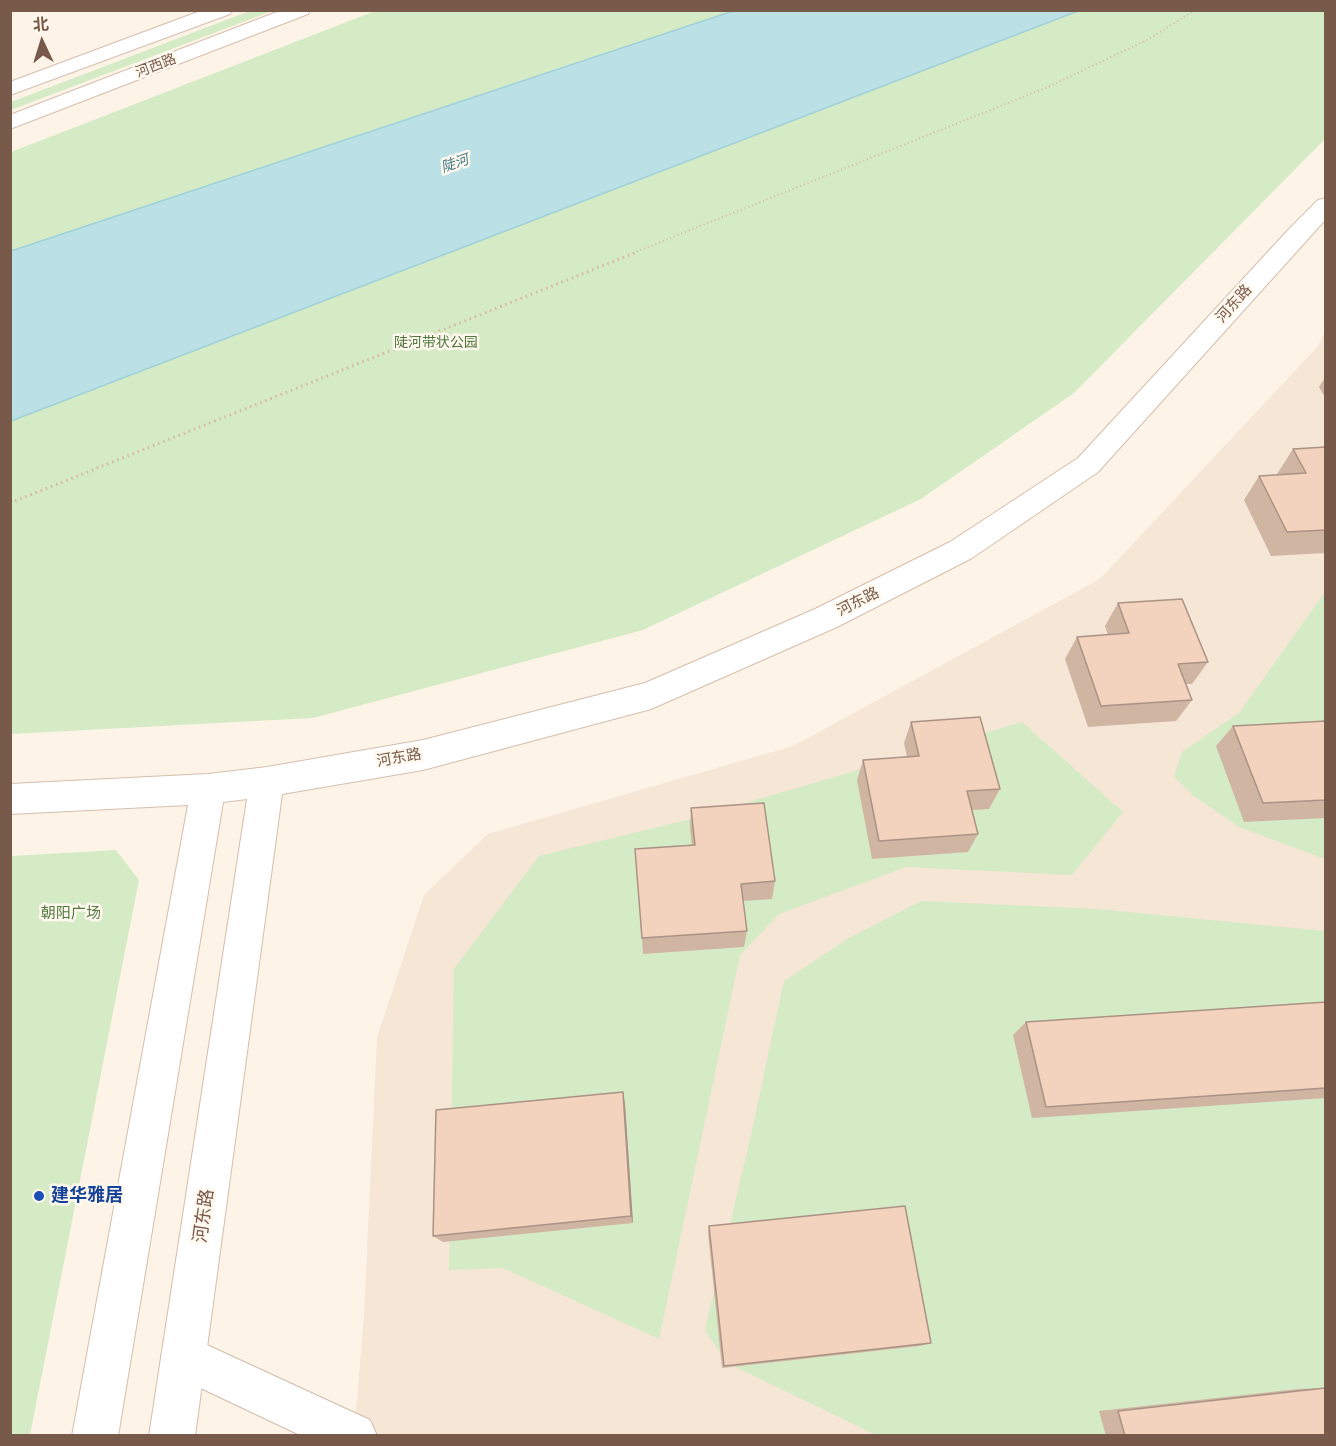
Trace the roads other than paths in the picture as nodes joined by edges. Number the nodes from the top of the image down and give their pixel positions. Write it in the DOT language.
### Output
graph roads {
  1 [pos="223,10"];
  2 [pos="301,10"];
  3 [pos="191,16"];
  4 [pos="10,89"];
  5 [pos="10,123"];
  6 [pos="1326,206"];
  7 [pos="267,782"];
  8 [pos="208,789"];
  9 [pos="10,799"];
  10 [pos="183,1356"];
  11 [pos="95,1436"];
  12 [pos="172,1436"];
  13 [pos="354,1436"];
  1 -- 3 [label="street, 河西路"];
  2 -- 5 [label="street, 河西路"];
  3 -- 4 [label="street, 河西路"];
  6 -- 7 [label="street, 河东路"];
  7 -- 8 [label="street, 河东路"];
  7 -- 10 [label="street, 河东路"];
  8 -- 9 [label="street, 河东路"];
  8 -- 11 [label="street"];
  10 -- 12 [label="street, 河东路"];
  10 -- 13 [label="street"];
}
